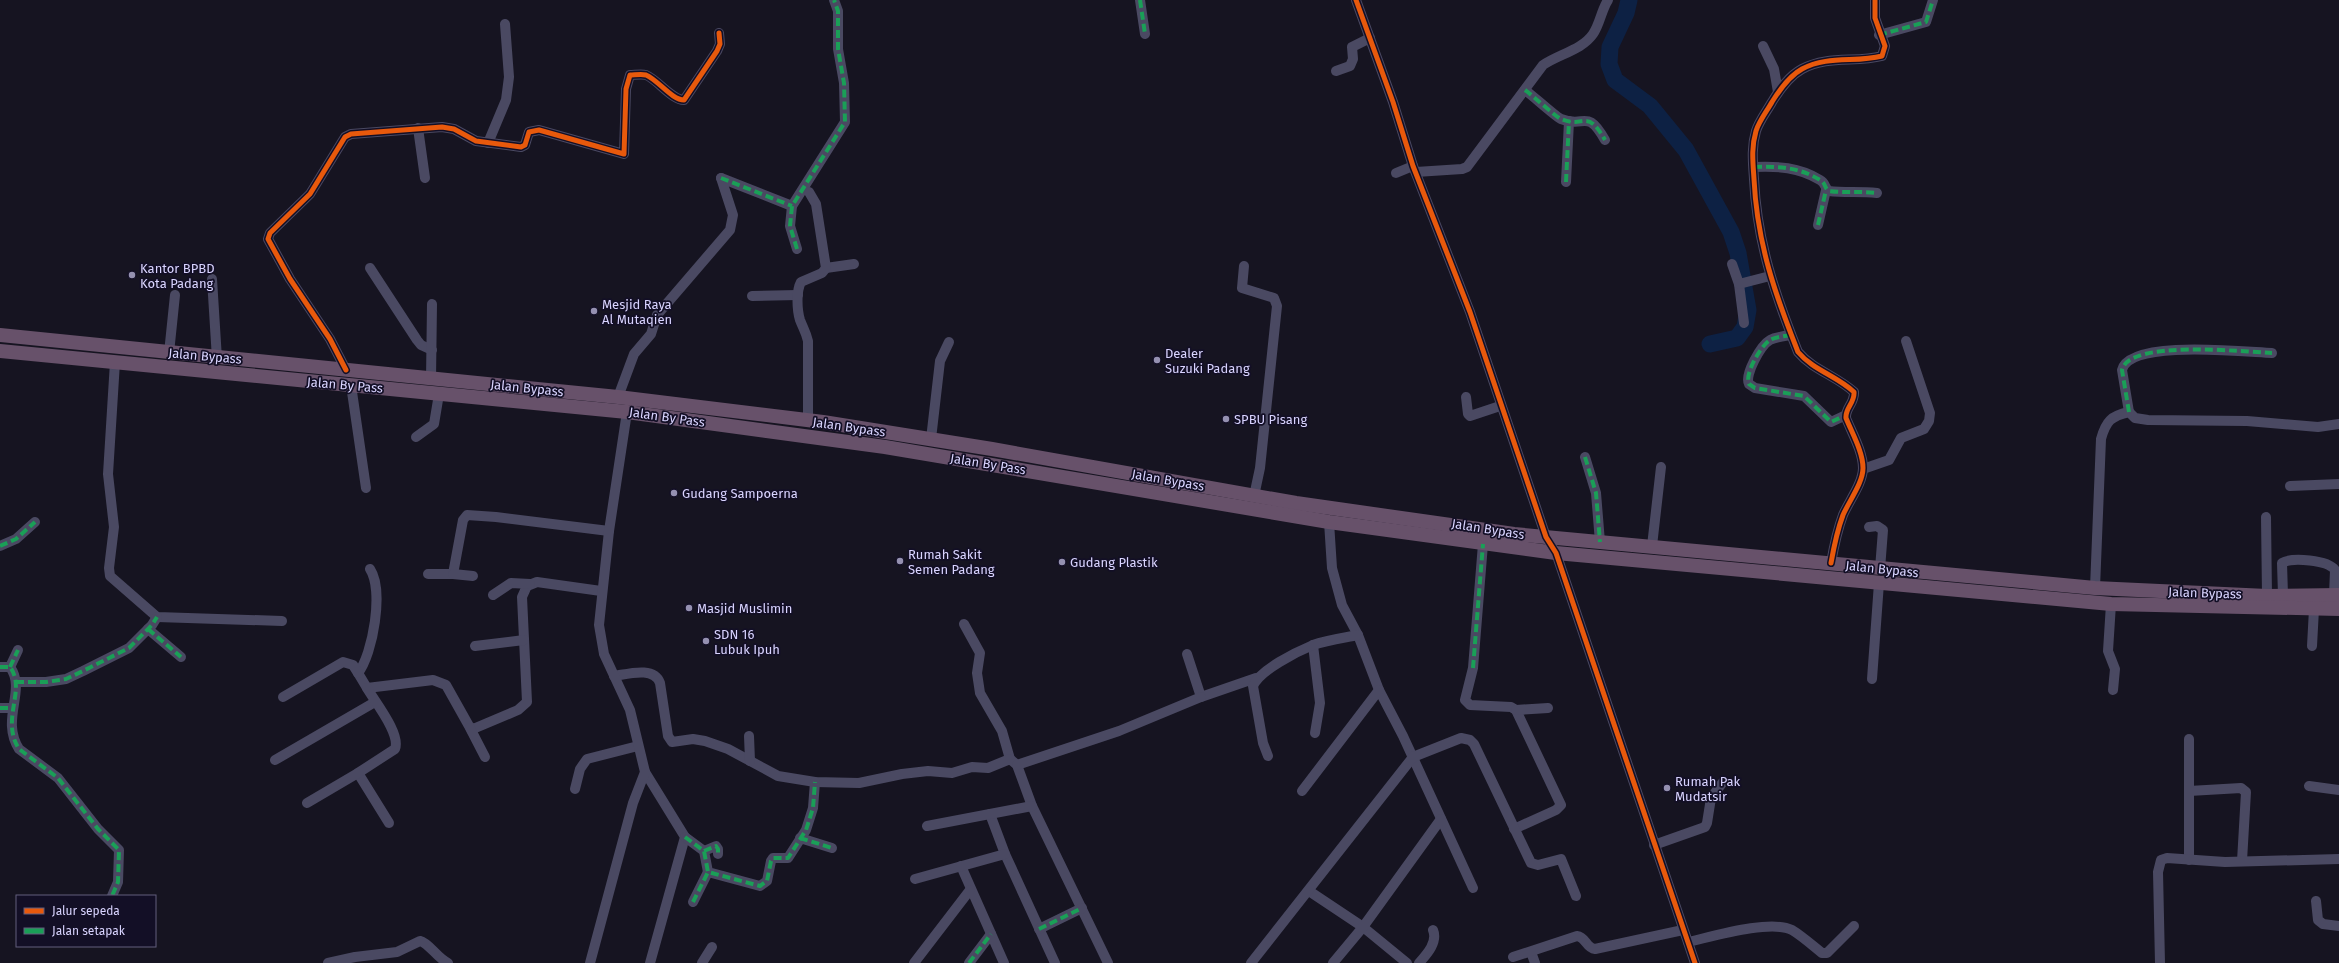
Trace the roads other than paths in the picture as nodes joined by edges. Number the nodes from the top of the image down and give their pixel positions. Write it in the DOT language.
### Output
graph roads {
  1 [pos="834,0"];
  2 [pos="1140,0"];
  3 [pos="1356,0"];
  4 [pos="1608,0"];
  5 [pos="1875,0"];
  6 [pos="1933,0"];
  7 [pos="505,24"];
  8 [pos="719,33"];
  9 [pos="1145,34"];
  10 [pos="1880,35"];
  11 [pos="1370,38"];
  12 [pos="1763,46"];
  13 [pos="1336,71"];
  14 [pos="1525,90"];
  15 [pos="1778,92"];
  16 [pos="1569,121"];
  17 [pos="418,128"];
  18 [pos="1605,140"];
  19 [pos="488,143"];
  20 [pos="1754,167"];
  21 [pos="1414,169"];
  22 [pos="1396,173"];
  23 [pos="425,178"];
  24 [pos="1566,182"];
  25 [pos="1826,190"];
  26 [pos="809,192"];
  27 [pos="1877,193"];
  28 [pos="792,206"];
  29 [pos="1818,225"];
  30 [pos="797,249"];
  31 [pos="854,264"];
  32 [pos="1732,264"];
  33 [pos="1244,266"];
  34 [pos="370,268"];
  35 [pos="826,268"];
  36 [pos="1770,276"];
  37 [pos="212,279"];
  38 [pos="1743,284"];
  39 [pos="175,295"];
  40 [pos="798,295"];
  41 [pos="752,296"];
  42 [pos="432,304"];
  43 [pos="1744,323"];
  44 [pos="0,335"];
  45 [pos="1791,335"];
  46 [pos="1906,341"];
  47 [pos="949,342"];
  48 [pos="0,350"];
  49 [pos="432,350"];
  50 [pos="168,353"];
  51 [pos="2272,353"];
  52 [pos="217,358"];
  53 [pos="115,362"];
  54 [pos="346,370"];
  55 [pos="431,379"];
  56 [pos="351,385"];
  57 [pos="439,394"];
  58 [pos="618,397"];
  59 [pos="1466,397"];
  60 [pos="1500,406"];
  61 [pos="627,412"];
  62 [pos="2129,412"];
  63 [pos="1846,415"];
  64 [pos="808,421"];
  65 [pos="2339,424"];
  66 [pos="416,436"];
  67 [pos="932,439"];
  68 [pos="946,441"];
  69 [pos="943,457"];
  70 [pos="1585,457"];
  71 [pos="1660,467"];
  72 [pos="1863,469"];
  73 [pos="2339,484"];
  74 [pos="2290,486"];
  75 [pos="366,488"];
  76 [pos="1254,496"];
  77 [pos="2266,517"];
  78 [pos="35,522"];
  79 [pos="1329,522"];
  80 [pos="1869,527"];
  81 [pos="609,531"];
  82 [pos="1546,537"];
  83 [pos="1600,542"];
  84 [pos="1483,544"];
  85 [pos="0,546"];
  86 [pos="1652,546"];
  87 [pos="1556,553"];
  88 [pos="1831,563"];
  89 [pos="370,569"];
  90 [pos="428,574"];
  91 [pos="452,574"];
  92 [pos="473,576"];
  93 [pos="1880,576"];
  94 [pos="1952,576"];
  95 [pos="530,584"];
  96 [pos="2094,588"];
  97 [pos="601,590"];
  98 [pos="1949,590"];
  99 [pos="493,595"];
  100 [pos="2283,595"];
  101 [pos="2337,595"];
  102 [pos="2267,596"];
  103 [pos="2111,604"];
  104 [pos="2314,609"];
  105 [pos="2339,609"];
  106 [pos="157,617"];
  107 [pos="282,621"];
  108 [pos="964,624"];
  109 [pos="148,629"];
  110 [pos="1358,634"];
  111 [pos="524,640"];
  112 [pos="1313,645"];
  113 [pos="475,646"];
  114 [pos="2312,646"];
  115 [pos="18,650"];
  116 [pos="1187,654"];
  117 [pos="181,657"];
  118 [pos="5,667"];
  119 [pos="358,673"];
  120 [pos="614,676"];
  121 [pos="1256,678"];
  122 [pos="1872,679"];
  123 [pos="16,682"];
  124 [pos="367,688"];
  125 [pos="1379,690"];
  126 [pos="2113,690"];
  127 [pos="282,697"];
  128 [pos="1201,697"];
  129 [pos="375,702"];
  130 [pos="0,708"];
  131 [pos="12,708"];
  132 [pos="1548,708"];
  133 [pos="1516,710"];
  134 [pos="470,728"];
  135 [pos="1315,733"];
  136 [pos="749,736"];
  137 [pos="2189,739"];
  138 [pos="638,746"];
  139 [pos="1268,756"];
  140 [pos="485,757"];
  141 [pos="1412,757"];
  142 [pos="275,760"];
  143 [pos="750,761"];
  144 [pos="1013,762"];
  145 [pos="645,772"];
  146 [pos="358,773"];
  147 [pos="815,782"];
  148 [pos="1723,782"];
  149 [pos="2309,786"];
  150 [pos="575,789"];
  151 [pos="2189,790"];
  152 [pos="2339,790"];
  153 [pos="1302,791"];
  154 [pos="307,802"];
  155 [pos="1032,806"];
  156 [pos="990,814"];
  157 [pos="1441,819"];
  158 [pos="388,823"];
  159 [pos="927,826"];
  160 [pos="1514,829"];
  161 [pos="685,837"];
  162 [pos="800,838"];
  163 [pos="1654,845"];
  164 [pos="832,848"];
  165 [pos="704,850"];
  166 [pos="718,854"];
  167 [pos="1005,854"];
  168 [pos="2339,859"];
  169 [pos="2189,860"];
  170 [pos="2242,861"];
  171 [pos="961,866"];
  172 [pos="708,872"];
  173 [pos="916,879"];
  174 [pos="1473,888"];
  175 [pos="970,890"];
  176 [pos="1309,891"];
  177 [pos="112,895"];
  178 [pos="1576,896"];
  179 [pos="2316,901"];
  180 [pos="694,902"];
  181 [pos="1082,908"];
  182 [pos="1854,926"];
  183 [pos="2339,926"];
  184 [pos="1363,927"];
  185 [pos="1039,928"];
  186 [pos="1433,930"];
  187 [pos="1683,930"];
  188 [pos="991,934"];
  189 [pos="1688,942"];
  190 [pos="712,947"];
  191 [pos="1531,952"];
  192 [pos="1513,957"];
  193 [pos="373,959"];
  194 [pos="328,963"];
  195 [pos="448,963"];
  196 [pos="590,963"];
  197 [pos="650,963"];
  198 [pos="702,963"];
  199 [pos="914,963"];
  200 [pos="969,963"];
  201 [pos="1004,963"];
  202 [pos="1055,963"];
  203 [pos="1108,963"];
  204 [pos="1252,963"];
  205 [pos="1333,963"];
  206 [pos="1407,963"];
  207 [pos="1419,963"];
  208 [pos="1534,963"];
  209 [pos="1695,963"];
  210 [pos="2160,963"];
  1 -- 28 [label="street"];
  2 -- 9 [label="street"];
  3 -- 11 [label="street"];
  4 -- 14 [label="street"];
  5 -- 10 [label="street"];
  6 -- 10 [label="street"];
  7 -- 19 [label="street"];
  8 -- 19 [label="street"];
  10 -- 15 [label="street"];
  11 -- 13 [label="street"];
  11 -- 21 [label="street"];
  12 -- 15 [label="street"];
  14 -- 16 [label="street"];
  14 -- 21 [label="street"];
  15 -- 20 [label="street"];
  16 -- 18 [label="street"];
  16 -- 24 [label="street"];
  17 -- 19 [label="street"];
  17 -- 23 [label="street"];
  17 -- 54 [label="street"];
  20 -- 25 [label="street"];
  20 -- 36 [label="street"];
  21 -- 22 [label="street"];
  21 -- 60 [label="street"];
  25 -- 27 [label="street"];
  25 -- 29 [label="street"];
  26 -- 35 [label="street"];
  28 -- 30 [label="street"];
  28 -- 58 [label="street"];
  31 -- 35 [label="street"];
  32 -- 38 [label="street"];
  33 -- 76 [label="street"];
  34 -- 49 [label="street"];
  35 -- 40 [label="street"];
  36 -- 38 [label="street"];
  36 -- 45 [label="street"];
  37 -- 52 [label="street"];
  38 -- 43 [label="street"];
  39 -- 50 [label="street"];
  40 -- 41 [label="street"];
  40 -- 64 [label="street"];
  42 -- 49 [label="street"];
  44 -- 50 [label="highway, Jalan Bypass"];
  45 -- 63 [label="street"];
  45 -- 63 [label="street"];
  46 -- 72 [label="street"];
  47 -- 67 [label="street"];
  48 -- 53 [label="highway, Jalan By Pass"];
  49 -- 55 [label="street"];
  50 -- 52 [label="highway, Jalan Bypass"];
  51 -- 62 [label="street"];
  52 -- 54 [label="highway, Jalan Bypass"];
  53 -- 56 [label="highway, Jalan By Pass"];
  53 -- 106 [label="street"];
  54 -- 55 [label="highway, Jalan Bypass"];
  55 -- 58 [label="highway, Jalan Bypass"];
  56 -- 57 [label="highway, Jalan By Pass"];
  56 -- 75 [label="street"];
  57 -- 61 [label="highway, Jalan By Pass"];
  57 -- 66 [label="street"];
  58 -- 64 [label="highway, Jalan Bypass"];
  59 -- 60 [label="street"];
  60 -- 82 [label="street"];
  61 -- 69 [label="highway, Jalan By Pass"];
  61 -- 81 [label="street"];
  62 -- 65 [label="street"];
  62 -- 96 [label="street"];
  63 -- 72 [label="street"];
  64 -- 67 [label="highway, Jalan Bypass"];
  67 -- 68 [label="highway, Jalan Bypass"];
  68 -- 69 [label="highway"];
  68 -- 76 [label="highway, Jalan Bypass"];
  69 -- 79 [label="highway, Jalan By Pass"];
  70 -- 83 [label="street"];
  71 -- 86 [label="street"];
  72 -- 88 [label="street"];
  73 -- 74 [label="street"];
  76 -- 82 [label="highway, Jalan Bypass"];
  77 -- 102 [label="street"];
  78 -- 85 [label="street"];
  79 -- 84 [label="highway, Jalan Bypass"];
  79 -- 110 [label="street"];
  80 -- 93 [label="street"];
  81 -- 91 [label="street"];
  81 -- 97 [label="street"];
  82 -- 83 [label="highway, Jalan Bypass"];
  82 -- 87 [label="street"];
  83 -- 86 [label="highway, Jalan Bypass"];
  84 -- 87 [label="highway, Jalan Bypass"];
  84 -- 133 [label="street"];
  86 -- 88 [label="highway, Jalan Bypass"];
  87 -- 93 [label="highway, Jalan Bypass"];
  87 -- 163 [label="street"];
  88 -- 93 [label="highway, Jalan Bypass"];
  89 -- 119 [label="street"];
  90 -- 91 [label="street"];
  91 -- 92 [label="street"];
  93 -- 94 [label="highway, Jalan Bypass"];
  93 -- 98 [label="highway"];
  93 -- 122 [label="street"];
  94 -- 96 [label="highway, Jalan Bypass"];
  94 -- 98 [label="highway"];
  95 -- 97 [label="street"];
  95 -- 99 [label="street"];
  95 -- 111 [label="street"];
  96 -- 102 [label="highway, Jalan Bypass"];
  97 -- 120 [label="street"];
  98 -- 103 [label="highway"];
  100 -- 101 [label="highway, Jalan Bypass"];
  100 -- 101 [label="street"];
  100 -- 102 [label="highway, Jalan Bypass"];
  103 -- 104 [label="highway"];
  103 -- 126 [label="street"];
  104 -- 105 [label="highway"];
  104 -- 114 [label="street"];
  106 -- 107 [label="street"];
  106 -- 109 [label="street"];
  108 -- 144 [label="street"];
  109 -- 117 [label="street"];
  109 -- 123 [label="street"];
  110 -- 112 [label="street"];
  110 -- 125 [label="street"];
  111 -- 113 [label="street"];
  111 -- 134 [label="street"];
  112 -- 121 [label="street"];
  112 -- 135 [label="street"];
  115 -- 118 [label="street"];
  116 -- 128 [label="street"];
  118 -- 123 [label="street"];
  119 -- 124 [label="street"];
  119 -- 127 [label="street"];
  120 -- 138 [label="street"];
  120 -- 143 [label="street"];
  121 -- 128 [label="street"];
  121 -- 139 [label="street"];
  123 -- 131 [label="street"];
  124 -- 129 [label="street"];
  124 -- 134 [label="street"];
  125 -- 141 [label="street"];
  125 -- 153 [label="street"];
  128 -- 144 [label="street"];
  129 -- 142 [label="street"];
  129 -- 146 [label="street"];
  130 -- 131 [label="street"];
  131 -- 177 [label="street"];
  132 -- 133 [label="street"];
  133 -- 160 [label="street"];
  134 -- 140 [label="street"];
  136 -- 143 [label="street"];
  137 -- 151 [label="street"];
  138 -- 145 [label="street"];
  138 -- 150 [label="street"];
  141 -- 157 [label="street"];
  141 -- 160 [label="street"];
  141 -- 176 [label="street"];
  143 -- 147 [label="street"];
  144 -- 147 [label="street"];
  144 -- 155 [label="street"];
  145 -- 161 [label="street"];
  145 -- 196 [label="street"];
  146 -- 154 [label="street"];
  146 -- 158 [label="street"];
  147 -- 162 [label="street"];
  148 -- 163 [label="street"];
  149 -- 152 [label="street"];
  151 -- 169 [label="street"];
  151 -- 170 [label="street"];
  155 -- 156 [label="street"];
  155 -- 181 [label="street"];
  156 -- 159 [label="street"];
  156 -- 167 [label="street"];
  157 -- 174 [label="street"];
  157 -- 184 [label="street"];
  160 -- 178 [label="street"];
  161 -- 165 [label="street"];
  161 -- 197 [label="street"];
  162 -- 164 [label="street"];
  162 -- 172 [label="street"];
  163 -- 187 [label="street"];
  165 -- 166 [label="street"];
  165 -- 172 [label="street"];
  167 -- 171 [label="street"];
  167 -- 185 [label="street"];
  168 -- 170 [label="street"];
  169 -- 170 [label="street"];
  169 -- 210 [label="street"];
  171 -- 173 [label="street"];
  171 -- 175 [label="street"];
  172 -- 180 [label="street"];
  175 -- 188 [label="street"];
  175 -- 199 [label="street"];
  176 -- 184 [label="street"];
  176 -- 204 [label="street"];
  179 -- 183 [label="street"];
  181 -- 185 [label="street"];
  181 -- 203 [label="street"];
  182 -- 189 [label="street"];
  184 -- 205 [label="street"];
  184 -- 206 [label="street"];
  185 -- 202 [label="street"];
  186 -- 207 [label="street"];
  187 -- 189 [label="street"];
  187 -- 191 [label="street"];
  188 -- 200 [label="street"];
  188 -- 201 [label="street"];
  189 -- 209 [label="street"];
  190 -- 198 [label="street"];
  191 -- 192 [label="street"];
  191 -- 208 [label="street"];
  193 -- 194 [label="street"];
  193 -- 195 [label="street"];
}
